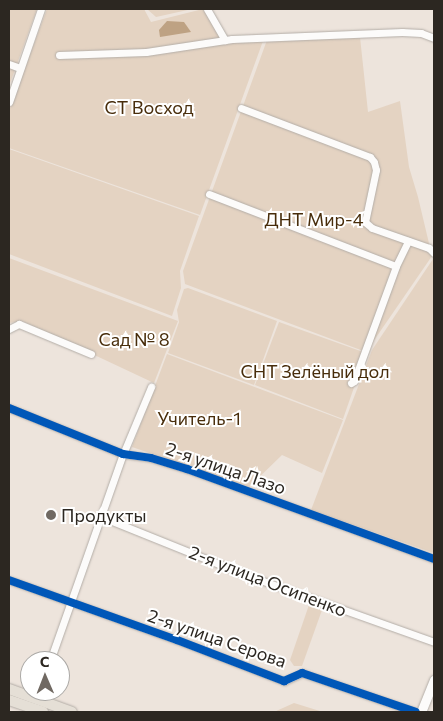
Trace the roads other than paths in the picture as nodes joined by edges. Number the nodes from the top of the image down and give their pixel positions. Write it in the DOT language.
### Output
graph roads {
  1 [pos="41,9"];
  2 [pos="207,9"];
  3 [pos="434,38"];
  4 [pos="225,40"];
  5 [pos="59,55"];
  6 [pos="9,64"];
  7 [pos="20,68"];
  8 [pos="9,102"];
  9 [pos="241,108"];
  10 [pos="209,194"];
  11 [pos="408,241"];
  12 [pos="434,253"];
  13 [pos="396,266"];
  14 [pos="9,329"];
  15 [pos="91,354"];
  16 [pos="351,383"];
  17 [pos="152,386"];
  18 [pos="9,408"];
  19 [pos="123,454"];
  20 [pos="102,518"];
  21 [pos="434,559"];
  22 [pos="9,580"];
  23 [pos="71,603"];
  24 [pos="434,642"];
  25 [pos="54,651"];
  26 [pos="434,680"];
  27 [pos="9,689"];
  28 [pos="9,700"];
  29 [pos="36,704"];
  30 [pos="72,712"];
  31 [pos="416,712"];
  32 [pos="422,712"];
  1 -- 7 [label="street"];
  2 -- 4 [label="street"];
  3 -- 4 [label="street"];
  4 -- 5 [label="street"];
  6 -- 7 [label="street"];
  7 -- 8 [label="street"];
  9 -- 11 [label="street"];
  10 -- 13 [label="street"];
  11 -- 12 [label="street"];
  11 -- 13 [label="street"];
  13 -- 16 [label="street"];
  14 -- 15 [label="street"];
  17 -- 19 [label="street"];
  18 -- 19 [label="street, 2-я улица Лазо"];
  19 -- 20 [label="street"];
  19 -- 21 [label="street, 2-я улица Лазо"];
  20 -- 23 [label="street"];
  20 -- 24 [label="street, 2-я улица Осипенко"];
  22 -- 23 [label="street, 2-я улица Серова"];
  23 -- 25 [label="street"];
  23 -- 31 [label="street, 2-я улица Серова"];
  26 -- 32 [label="main road"];
  27 -- 29 [label="main road"];
  28 -- 29 [label="main road"];
  29 -- 30 [label="main road"];
}
